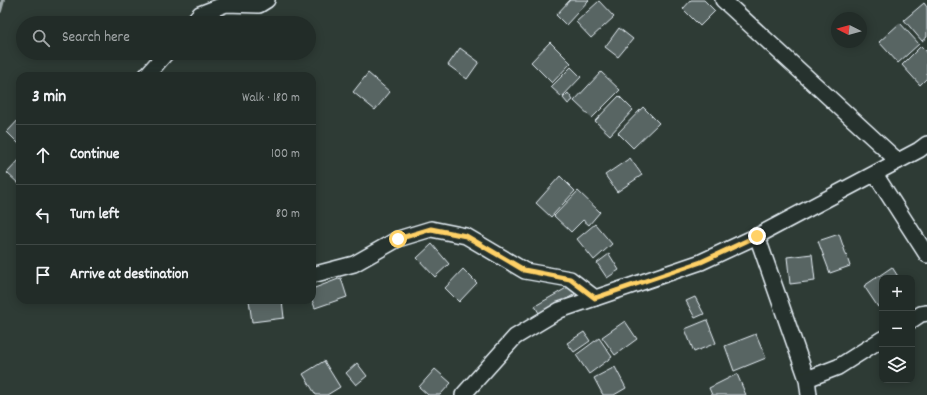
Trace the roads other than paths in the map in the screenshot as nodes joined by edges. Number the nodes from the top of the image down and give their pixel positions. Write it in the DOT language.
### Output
graph roads {
  1 [pos="267,0"];
  2 [pos="723,0"];
  3 [pos="198,16"];
  4 [pos="160,60"];
  5 [pos="149,72"];
  6 [pos="927,144"];
  7 [pos="898,161"];
  8 [pos="874,174"];
  9 [pos="757,236"];
  10 [pos="927,254"];
  11 [pos="316,274"];
  12 [pos="595,298"];
  13 [pos="927,313"];
  14 [pos="915,318"];
  15 [pos="879,341"];
  16 [pos="806,379"];
  17 [pos="463,395"];
  18 [pos="809,395"];
  1 -- 3 [label="street"];
  2 -- 7 [label="street"];
  4 -- 5 [label="street"];
  6 -- 7 [label="street"];
  7 -- 8 [label="street"];
  8 -- 9 [label="street"];
  8 -- 10 [label="street"];
  9 -- 12 [label="street"];
  9 -- 16 [label="street"];
  11 -- 12 [label="street"];
  12 -- 17 [label="street"];
  13 -- 14 [label="street"];
  15 -- 16 [label="street"];
  16 -- 18 [label="street"];
}
